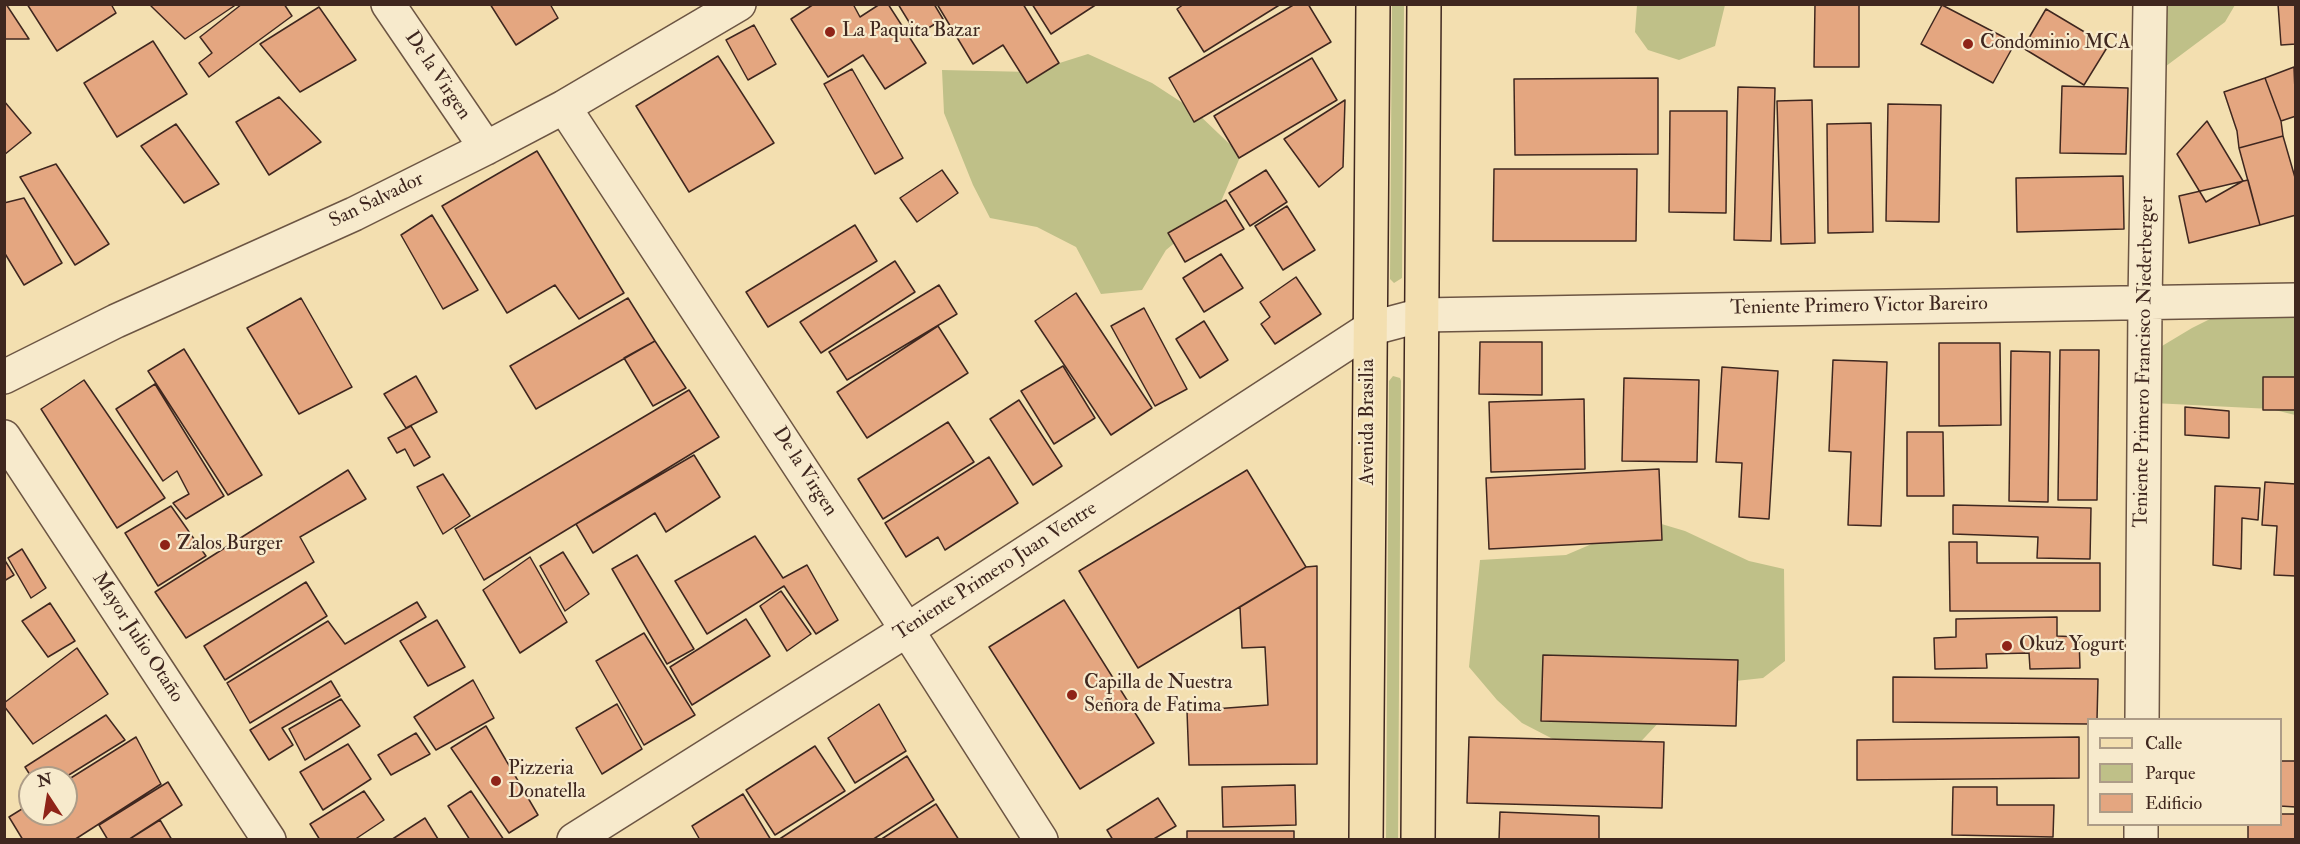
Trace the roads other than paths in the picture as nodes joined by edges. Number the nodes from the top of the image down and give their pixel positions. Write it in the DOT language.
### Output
graph roads {
  1 [pos="388,4"];
  2 [pos="739,4"];
  3 [pos="1373,4"];
  4 [pos="1424,4"];
  5 [pos="2150,4"];
  6 [pos="564,107"];
  7 [pos="486,148"];
  8 [pos="2295,300"];
  9 [pos="2145,302"];
  10 [pos="1422,315"];
  11 [pos="1370,329"];
  12 [pos="4,376"];
  13 [pos="4,437"];
  14 [pos="907,630"];
  15 [pos="2142,718"];
  16 [pos="269,840"];
  17 [pos="574,840"];
  18 [pos="1041,840"];
  19 [pos="1366,840"];
  20 [pos="1418,840"];
  1 -- 7 [label="street, De la Virgen"];
  2 -- 6 [label="street, San Salvador"];
  3 -- 11 [label="main road, Avenida Brasilia"];
  4 -- 10 [label="main road"];
  5 -- 9 [label="street, Teniente Primero Francisco Niederberger"];
  6 -- 7 [label="street, San Salvador"];
  6 -- 14 [label="street, De la Virgen"];
  7 -- 12 [label="street, San Salvador"];
  8 -- 9 [label="street, Teniente Primero Victor Bareiro"];
  9 -- 10 [label="street, Teniente Primero Victor Bareiro"];
  9 -- 15 [label="street, Teniente Primero Francisco Niederberger"];
  10 -- 11 [label="street, Teniente Primero Juan Ventre"];
  10 -- 20 [label="main road"];
  11 -- 14 [label="street, Teniente Primero Juan Ventre"];
  11 -- 19 [label="main road, Avenida Brasilia"];
  13 -- 16 [label="street, Mayor Julio Otaño"];
  14 -- 17 [label="street, Teniente Primero Juan Ventre"];
  14 -- 18 [label="street, De la Virgen"];
}
